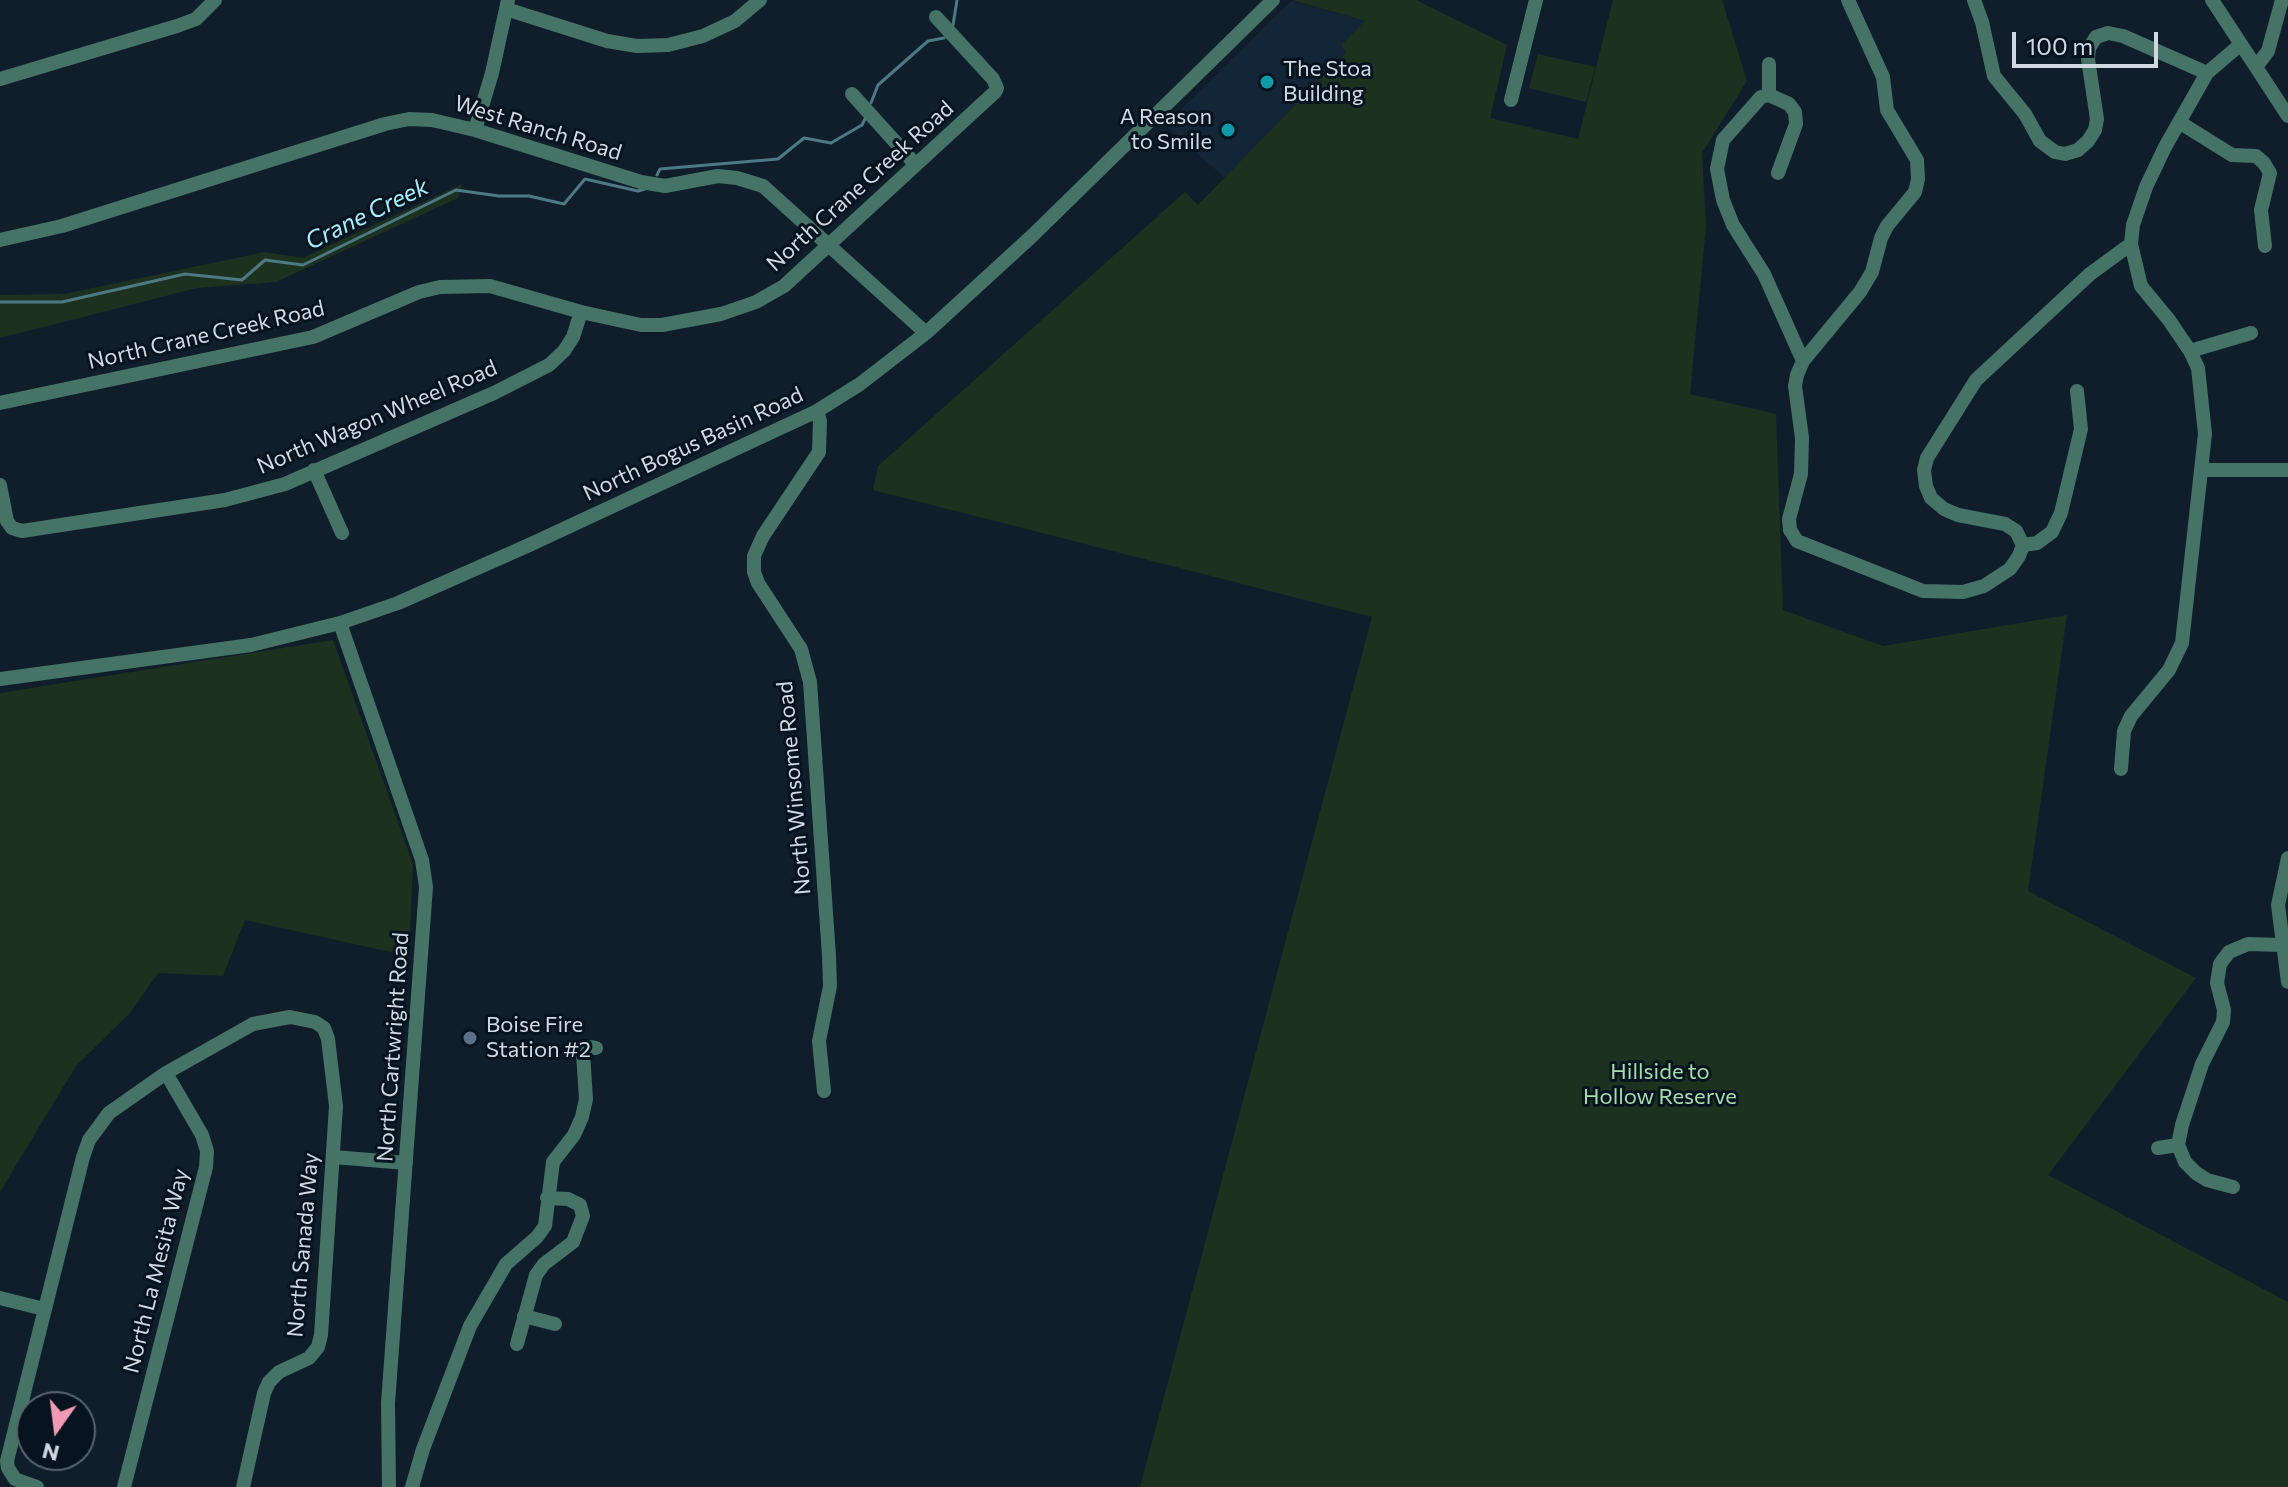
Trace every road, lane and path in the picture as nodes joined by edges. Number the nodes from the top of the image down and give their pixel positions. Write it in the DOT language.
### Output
graph roads {
  1 [pos="215,0"];
  2 [pos="760,0"];
  3 [pos="1273,0"];
  4 [pos="1536,0"];
  5 [pos="1848,0"];
  6 [pos="1974,0"];
  7 [pos="2212,0"];
  8 [pos="2282,0"];
  9 [pos="507,4"];
  10 [pos="936,17"];
  11 [pos="2241,44"];
  12 [pos="1769,64"];
  13 [pos="2256,67"];
  14 [pos="2207,73"];
  15 [pos="0,79"];
  16 [pos="852,94"];
  17 [pos="1769,95"];
  18 [pos="1511,100"];
  19 [pos="2288,116"];
  20 [pos="2179,122"];
  21 [pos="475,130"];
  22 [pos="916,165"];
  23 [pos="1778,173"];
  24 [pos="0,240"];
  25 [pos="2131,244"];
  26 [pos="829,245"];
  27 [pos="2265,246"];
  28 [pos="581,312"];
  29 [pos="926,333"];
  30 [pos="2251,333"];
  31 [pos="2190,351"];
  32 [pos="1803,361"];
  33 [pos="2077,391"];
  34 [pos="0,403"];
  35 [pos="817,411"];
  36 [pos="314,470"];
  37 [pos="2201,470"];
  38 [pos="2288,470"];
  39 [pos="0,485"];
  40 [pos="342,533"];
  41 [pos="2023,545"];
  42 [pos="340,623"];
  43 [pos="0,679"];
  44 [pos="2121,769"];
  45 [pos="2288,858"];
  46 [pos="2282,945"];
  47 [pos="2288,982"];
  48 [pos="596,1048"];
  49 [pos="166,1073"];
  50 [pos="824,1091"];
  51 [pos="2178,1145"];
  52 [pos="2158,1148"];
  53 [pos="334,1157"];
  54 [pos="406,1163"];
  55 [pos="2233,1187"];
  56 [pos="547,1198"];
  57 [pos="0,1298"];
  58 [pos="44,1309"];
  59 [pos="524,1316"];
  60 [pos="555,1324"];
  61 [pos="517,1344"];
  62 [pos="37,1487"];
  63 [pos="124,1487"];
  64 [pos="243,1487"];
  65 [pos="389,1487"];
  66 [pos="412,1487"];
  1 -- 15 [label="street"];
  2 -- 9 [label="street"];
  3 -- 29 [label="street, North Bogus Basin Road"];
  4 -- 18 [label="street"];
  5 -- 32 [label="street"];
  6 -- 14 [label="street"];
  7 -- 11 [label="street"];
  8 -- 13 [label="street"];
  9 -- 21 [label="street"];
  10 -- 22 [label="street, North Crane Creek Road"];
  11 -- 13 [label="street"];
  11 -- 14 [label="street"];
  12 -- 17 [label="street"];
  13 -- 19 [label="street"];
  14 -- 20 [label="street"];
  16 -- 22 [label="street"];
  17 -- 23 [label="street"];
  17 -- 32 [label="street"];
  20 -- 25 [label="street"];
  20 -- 27 [label="street"];
  21 -- 24 [label="street, West Ranch Road"];
  21 -- 26 [label="street, West Ranch Road"];
  22 -- 26 [label="street, North Crane Creek Road"];
  25 -- 31 [label="street"];
  25 -- 41 [label="street"];
  26 -- 28 [label="street, North Crane Creek Road"];
  26 -- 29 [label="street, West Ranch Road"];
  28 -- 34 [label="street, North Crane Creek Road"];
  28 -- 36 [label="street, North Wagon Wheel Road"];
  29 -- 35 [label="street, North Bogus Basin Road"];
  30 -- 31 [label="street"];
  31 -- 37 [label="street"];
  32 -- 41 [label="street"];
  33 -- 41 [label="street"];
  35 -- 42 [label="street, North Bogus Basin Road"];
  35 -- 50 [label="street, North Winsome Road"];
  36 -- 39 [label="street, North Wagon Wheel Road"];
  36 -- 40 [label="street"];
  37 -- 38 [label="street"];
  37 -- 44 [label="street"];
  42 -- 43 [label="street, North Bogus Basin Road"];
  42 -- 54 [label="street, North Cartwright Road"];
  45 -- 46 [label="street"];
  46 -- 47 [label="street"];
  46 -- 51 [label="street"];
  48 -- 56 [label="street"];
  49 -- 53 [label="street, North Sanada Way"];
  49 -- 58 [label="street"];
  49 -- 63 [label="street, North La Mesita Way"];
  51 -- 52 [label="street"];
  51 -- 55 [label="street"];
  53 -- 54 [label="street"];
  53 -- 64 [label="street, North Sanada Way"];
  54 -- 65 [label="street, North Cartwright Road"];
  56 -- 59 [label="street"];
  56 -- 66 [label="street"];
  57 -- 58 [label="street"];
  58 -- 62 [label="street"];
  59 -- 60 [label="street"];
  59 -- 61 [label="street"];
}
